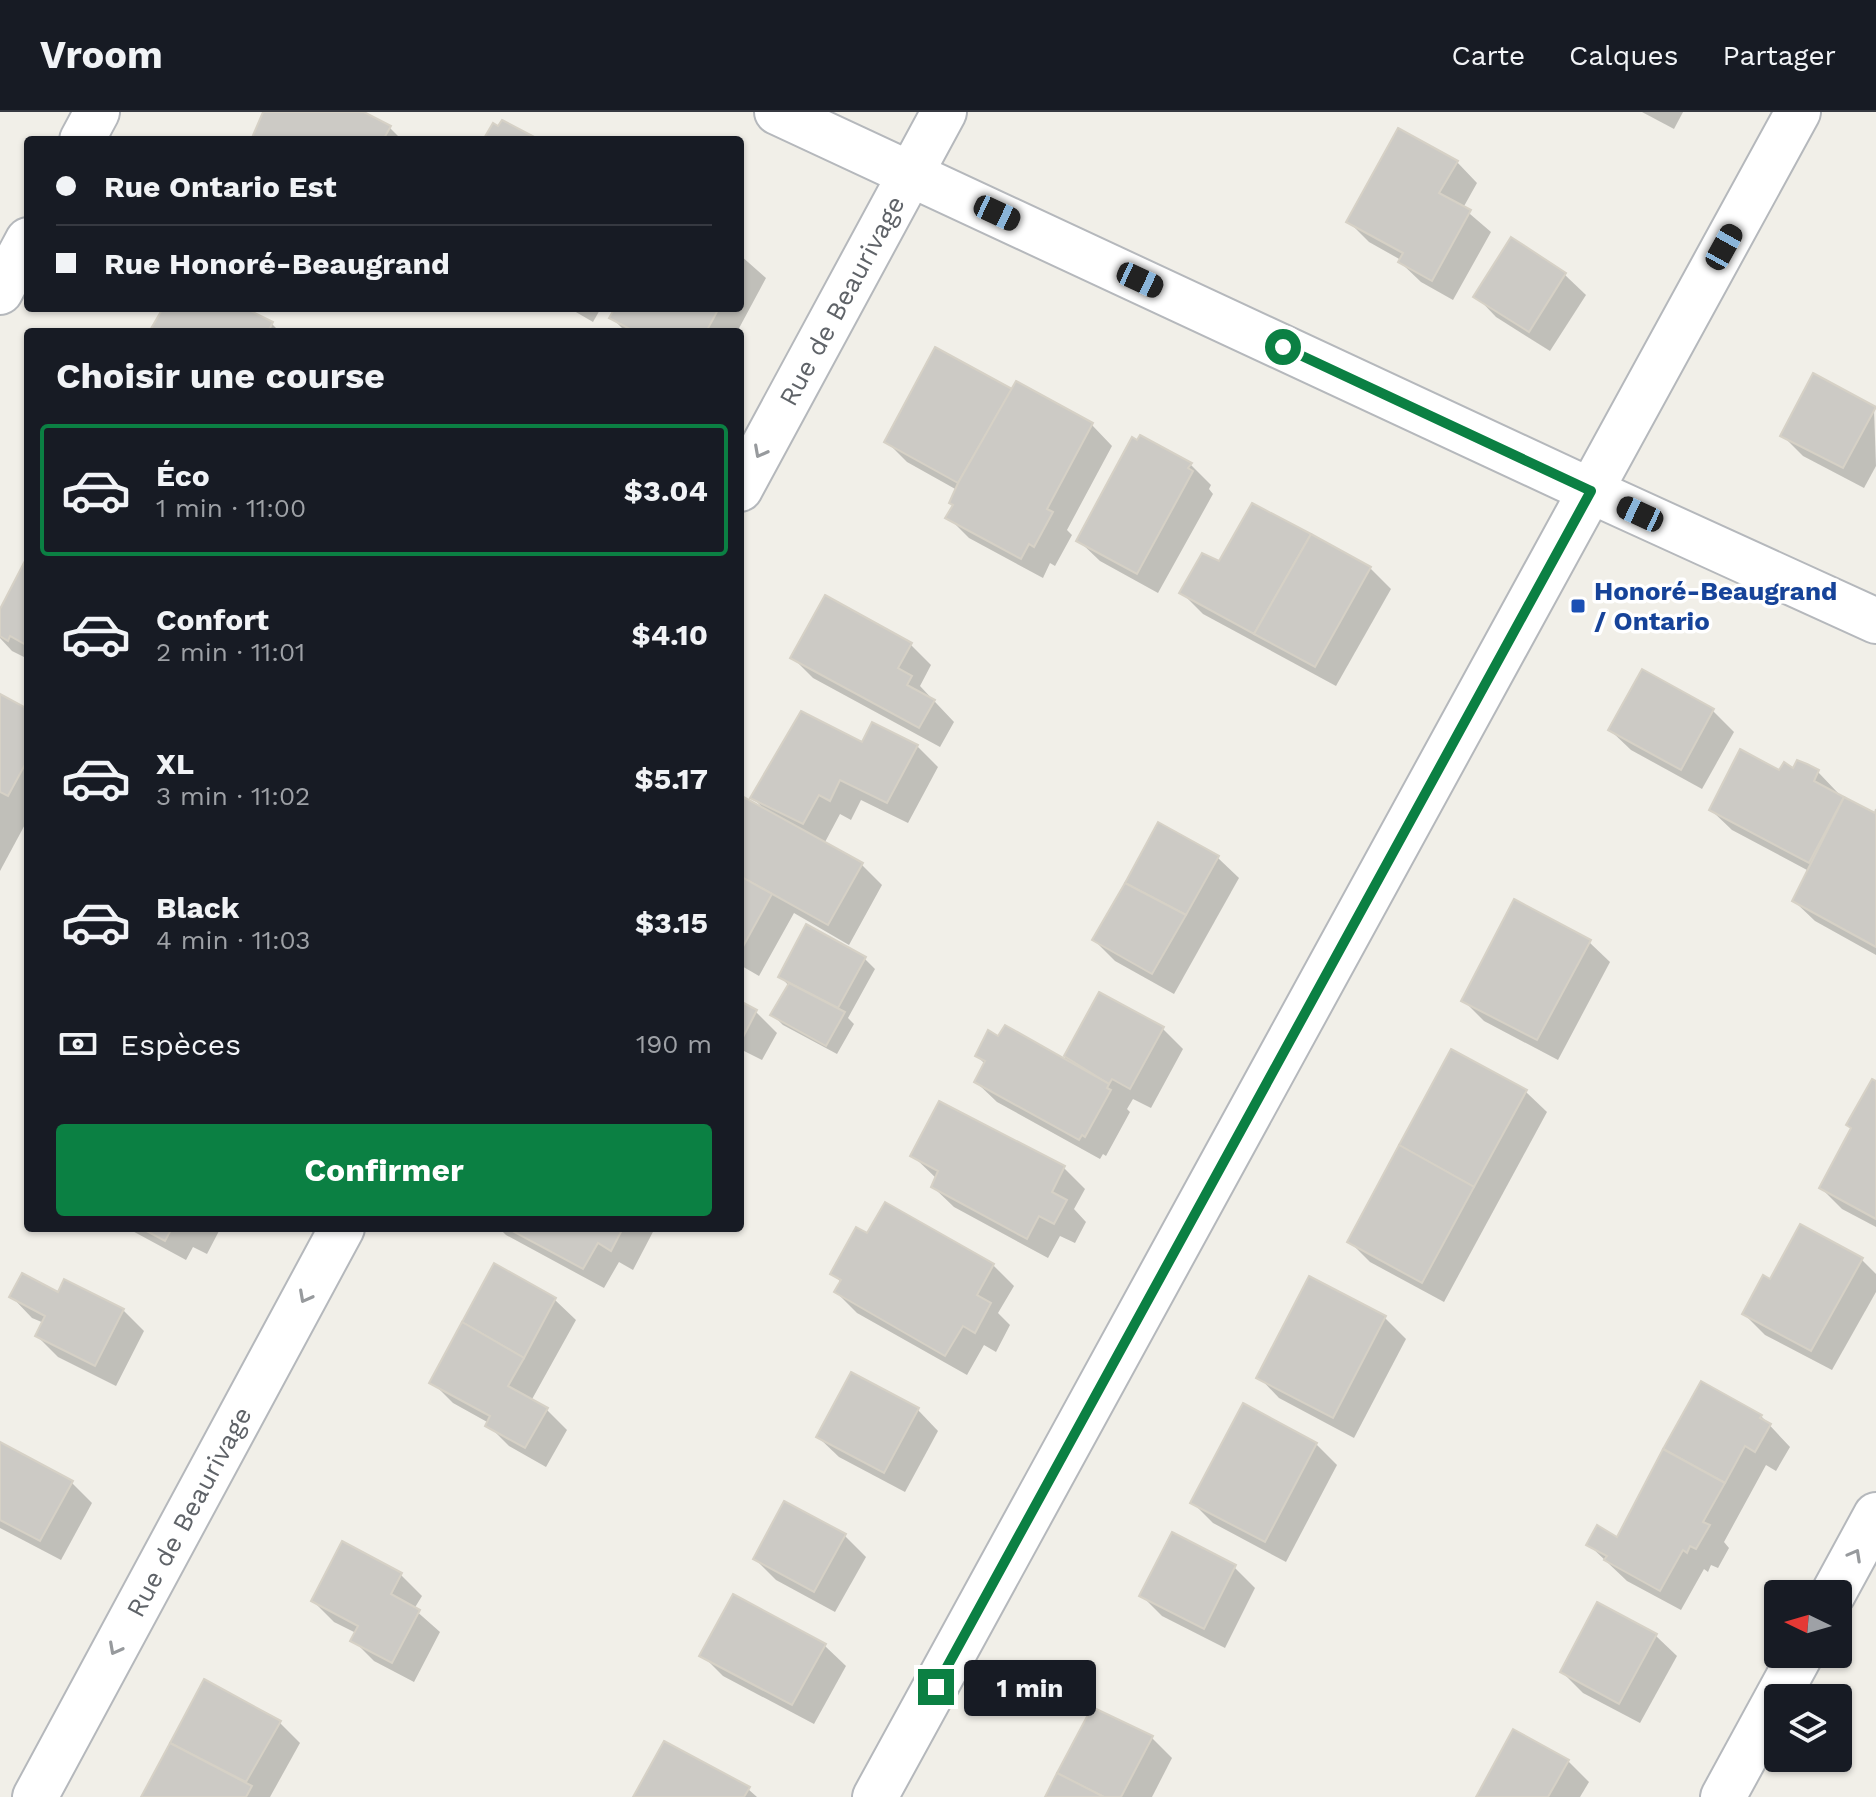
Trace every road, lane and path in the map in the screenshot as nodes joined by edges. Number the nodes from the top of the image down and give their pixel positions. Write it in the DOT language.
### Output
graph roads {
  1 [pos="97,112"];
  2 [pos="777,112"];
  3 [pos="944,112"];
  4 [pos="1798,112"];
  5 [pos="84,136"];
  6 [pos="911,172"];
  7 [pos="24,247"];
  8 [pos="0,292"];
  9 [pos="744,482"];
  10 [pos="1591,491"];
  11 [pos="1876,621"];
  12 [pos="340,1232"];
  13 [pos="1876,1515"];
  14 [pos="1841,1580"];
  15 [pos="1793,1668"];
  16 [pos="35,1797"];
  17 [pos="875,1797"];
  18 [pos="1723,1797"];
  1 -- 5 [label="street"];
  2 -- 6 [label="street"];
  3 -- 6 [label="street, Rue de Beaurivage"];
  4 -- 10 [label="street"];
  6 -- 9 [label="street, Rue de Beaurivage, one-way"];
  6 -- 10 [label="street"];
  7 -- 8 [label="street"];
  10 -- 11 [label="street"];
  10 -- 17 [label="street"];
  12 -- 16 [label="street, Rue de Beaurivage, one-way"];
  14 -- 13 [label="street, one-way"];
  15 -- 18 [label="street"];
}
